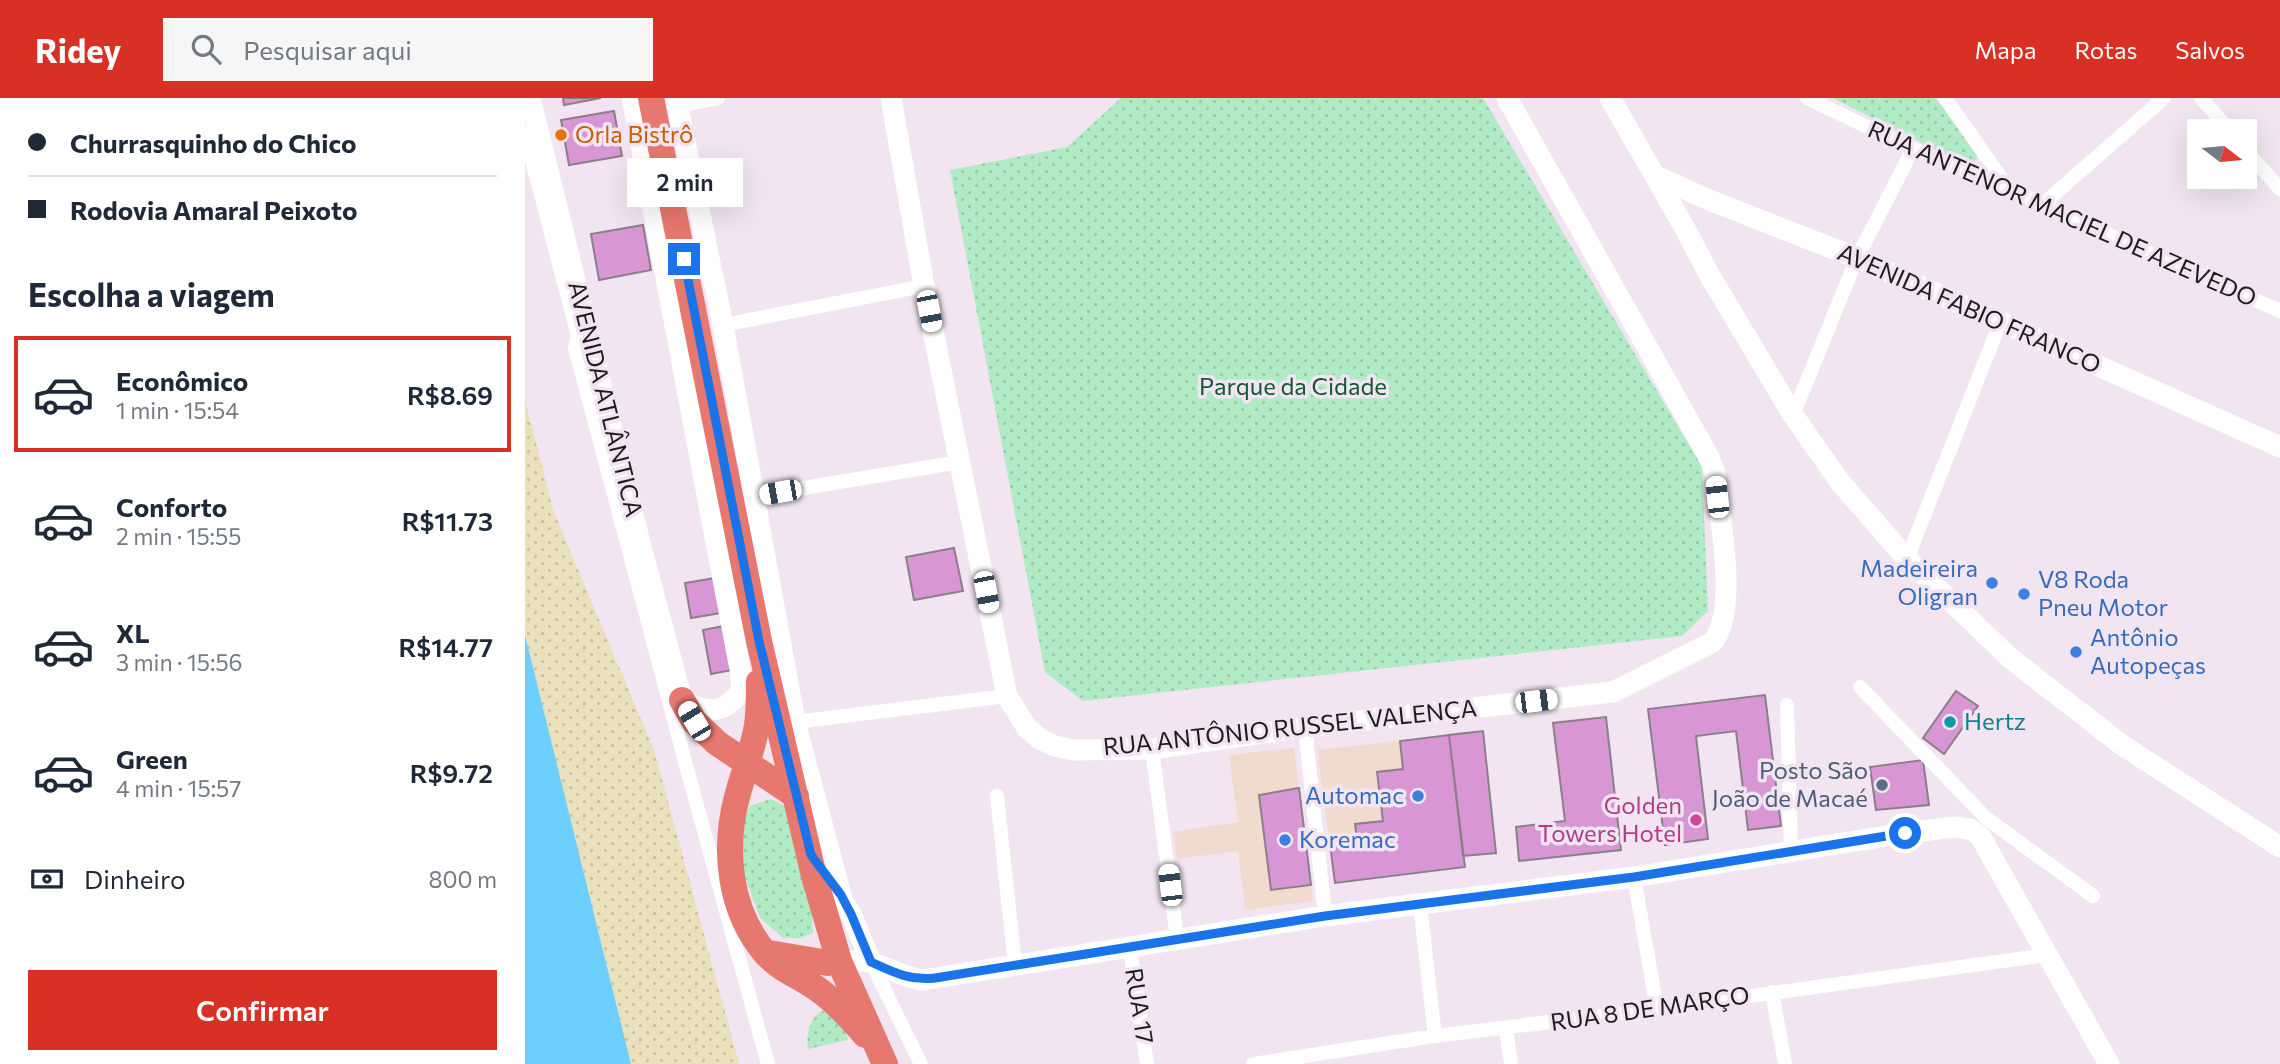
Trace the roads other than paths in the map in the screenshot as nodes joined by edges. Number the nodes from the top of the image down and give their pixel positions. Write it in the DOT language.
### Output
graph roads {
  1 [pos="530,98"];
  2 [pos="632,98"];
  3 [pos="651,98"];
  4 [pos="717,98"];
  5 [pos="891,98"];
  6 [pos="1507,98"];
  7 [pos="1610,98"];
  8 [pos="1807,98"];
  9 [pos="2164,98"];
  10 [pos="2201,98"];
  11 [pos="1951,100"];
  12 [pos="677,102"];
  13 [pos="2219,119"];
  14 [pos="525,134"];
  15 [pos="1913,149"];
  16 [pos="2257,161"];
  17 [pos="1656,176"];
  18 [pos="2277,180"];
  19 [pos="2007,186"];
  20 [pos="1709,200"];
  21 [pos="2042,205"];
  22 [pos="1687,232"];
  23 [pos="1857,258"];
  24 [pos="924,286"];
  25 [pos="2280,311"];
  26 [pos="2000,323"];
  27 [pos="723,326"];
  28 [pos="1793,415"];
  29 [pos="2280,447"];
  30 [pos="960,462"];
  31 [pos="755,496"];
  32 [pos="1907,559"];
  33 [pos="759,641"];
  34 [pos="1860,687"];
  35 [pos="1007,696"];
  36 [pos="682,701"];
  37 [pos="1787,705"];
  38 [pos="795,722"];
  39 [pos="1305,727"];
  40 [pos="1152,749"];
  41 [pos="748,763"];
  42 [pos="793,794"];
  43 [pos="997,796"];
  44 [pos="737,797"];
  45 [pos="1981,825"];
  46 [pos="2280,848"];
  47 [pos="1791,851"];
  48 [pos="811,855"];
  49 [pos="1634,877"];
  50 [pos="841,895"];
  51 [pos="2094,896"];
  52 [pos="1420,905"];
  53 [pos="1325,916"];
  54 [pos="1177,939"];
  55 [pos="1130,948"];
  56 [pos="764,952"];
  57 [pos="2047,955"];
  58 [pos="834,962"];
  59 [pos="871,962"];
  60 [pos="1015,965"];
  61 [pos="810,984"];
  62 [pos="1772,992"];
  63 [pos="1657,1009"];
  64 [pos="1506,1028"];
  65 [pos="1435,1036"];
  66 [pos="882,1058"];
  67 [pos="768,1064"];
  68 [pos="921,1064"];
  69 [pos="1147,1064"];
  70 [pos="1253,1064"];
  71 [pos="1511,1064"];
  72 [pos="1785,1064"];
  73 [pos="2109,1064"];
  1 -- 36 [label="main road, AVENIDA ATLÂNTICA"];
  2 -- 36 [label="main road"];
  3 -- 33 [label="highway"];
  4 -- 12 [label="street"];
  5 -- 24 [label="main road"];
  6 -- 39 [label="main road, RUA ANTÔNIO RUSSEL VALENÇA"];
  7 -- 17 [label="main road"];
  8 -- 15 [label="street, RUA ANTENOR MACIEL DE AZEVEDO"];
  9 -- 21 [label="street"];
  10 -- 13 [label="street"];
  11 -- 19 [label="street"];
  12 -- 27 [label="main road"];
  14 -- 67 [label="street"];
  15 -- 19 [label="street, RUA ANTENOR MACIEL DE AZEVEDO"];
  15 -- 23 [label="street"];
  16 -- 18 [label="street"];
  17 -- 20 [label="main road, AVENIDA FABIO FRANCO"];
  17 -- 22 [label="main road"];
  19 -- 21 [label="street, RUA ANTENOR MACIEL DE AZEVEDO"];
  20 -- 22 [label="main road"];
  20 -- 23 [label="main road, AVENIDA FABIO FRANCO"];
  21 -- 25 [label="street, RUA ANTENOR MACIEL DE AZEVEDO"];
  22 -- 28 [label="main road"];
  23 -- 26 [label="main road, AVENIDA FABIO FRANCO"];
  23 -- 28 [label="street"];
  24 -- 27 [label="street"];
  24 -- 30 [label="main road"];
  26 -- 29 [label="main road, AVENIDA FABIO FRANCO"];
  26 -- 32 [label="street"];
  27 -- 31 [label="main road"];
  28 -- 32 [label="main road"];
  30 -- 31 [label="street"];
  30 -- 35 [label="main road"];
  31 -- 38 [label="main road"];
  32 -- 46 [label="main road"];
  33 -- 41 [label="highway"];
  33 -- 42 [label="highway"];
  34 -- 45 [label="street"];
  35 -- 38 [label="street"];
  35 -- 40 [label="main road, RUA ANTÔNIO RUSSEL VALENÇA"];
  36 -- 41 [label="highway"];
  37 -- 47 [label="street"];
  38 -- 50 [label="main road"];
  39 -- 40 [label="main road, RUA ANTÔNIO RUSSEL VALENÇA"];
  39 -- 53 [label="street"];
  40 -- 54 [label="street"];
  41 -- 42 [label="highway"];
  41 -- 44 [label="highway"];
  42 -- 44 [label="highway"];
  42 -- 48 [label="highway"];
  43 -- 60 [label="street"];
  44 -- 56 [label="highway"];
  45 -- 47 [label="main road"];
  45 -- 51 [label="street"];
  45 -- 57 [label="main road"];
  47 -- 49 [label="main road"];
  48 -- 50 [label="main road"];
  48 -- 58 [label="highway"];
  49 -- 52 [label="main road"];
  49 -- 63 [label="street"];
  50 -- 59 [label="main road"];
  52 -- 53 [label="main road"];
  52 -- 65 [label="street"];
  53 -- 54 [label="main road"];
  54 -- 55 [label="main road"];
  55 -- 60 [label="main road"];
  55 -- 69 [label="street, RUA 17"];
  56 -- 58 [label="highway"];
  56 -- 61 [label="highway"];
  57 -- 62 [label="street, RUA 8 DE MARÇO"];
  57 -- 73 [label="main road"];
  58 -- 59 [label="main road"];
  58 -- 61 [label="main road"];
  58 -- 66 [label="highway"];
  59 -- 60 [label="main road"];
  59 -- 68 [label="street"];
  61 -- 66 [label="highway"];
  62 -- 63 [label="street, RUA 8 DE MARÇO"];
  62 -- 72 [label="street"];
  63 -- 64 [label="street, RUA 8 DE MARÇO"];
  64 -- 65 [label="street, RUA 8 DE MARÇO"];
  64 -- 71 [label="street"];
  65 -- 70 [label="street, RUA 8 DE MARÇO"];
}
